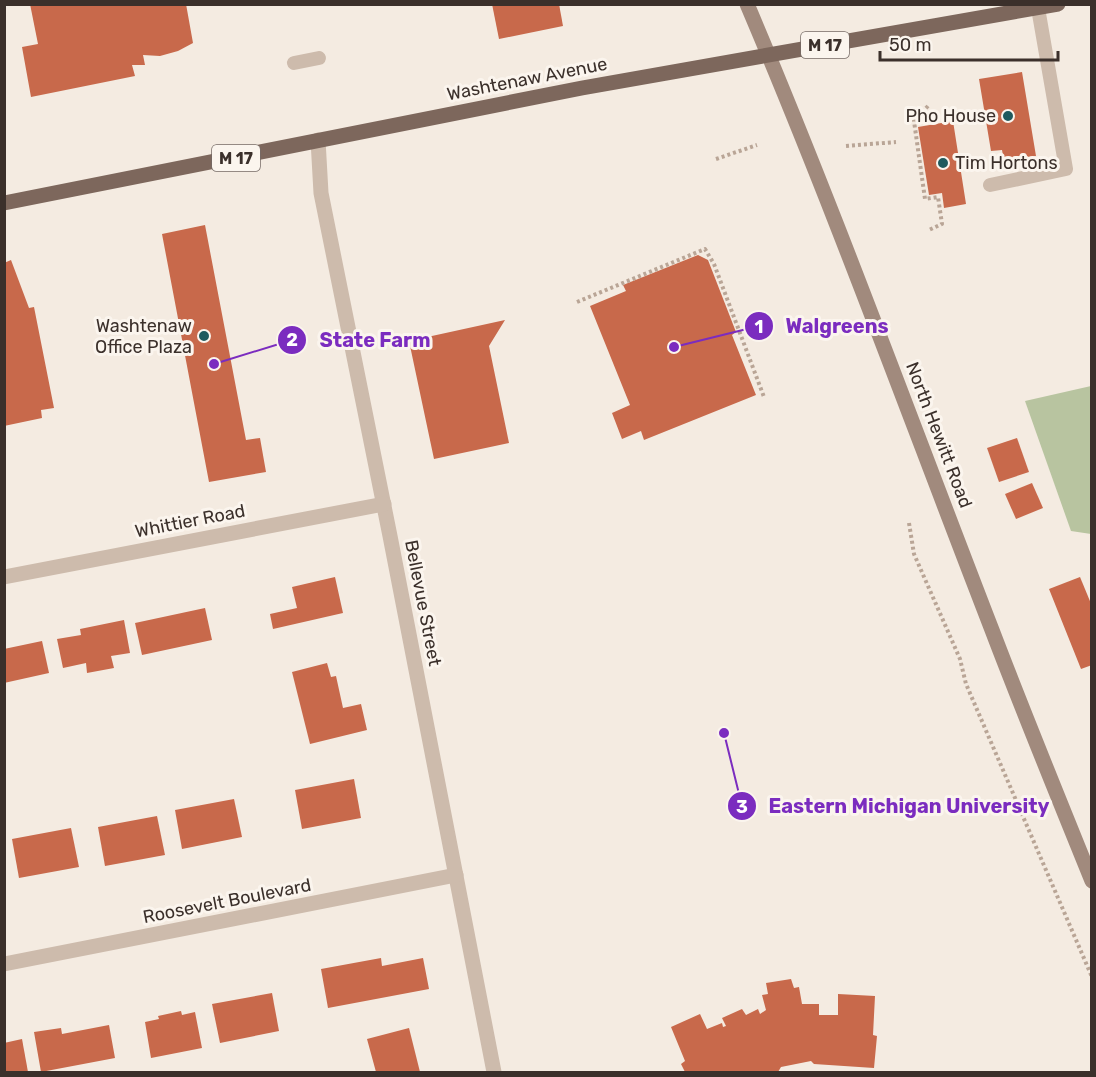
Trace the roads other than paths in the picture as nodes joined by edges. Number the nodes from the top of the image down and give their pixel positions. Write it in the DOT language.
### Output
graph roads {
  1 [pos="747,4"];
  2 [pos="1058,4"];
  3 [pos="1038,8"];
  4 [pos="768,54"];
  5 [pos="319,58"];
  6 [pos="294,63"];
  7 [pos="318,140"];
  8 [pos="990,185"];
  9 [pos="4,203"];
  10 [pos="384,504"];
  11 [pos="4,577"];
  12 [pos="456,875"];
  13 [pos="1092,881"];
  14 [pos="4,964"];
  15 [pos="494,1072"];
  1 -- 4 [label="main road, North Hewitt Road"];
  2 -- 3 [label="main road, Washtenaw Avenue / M 17"];
  3 -- 4 [label="main road, Washtenaw Avenue / M 17"];
  3 -- 8 [label="lane"];
  4 -- 7 [label="main road, Washtenaw Avenue / M 17"];
  4 -- 13 [label="main road, North Hewitt Road"];
  5 -- 6 [label="lane"];
  7 -- 9 [label="main road, Washtenaw Avenue / M 17"];
  7 -- 10 [label="street, Bellevue Street"];
  10 -- 11 [label="street, Whittier Road"];
  10 -- 12 [label="street, Bellevue Street"];
  12 -- 14 [label="street, Roosevelt Boulevard"];
  12 -- 15 [label="street, Bellevue Street"];
}
